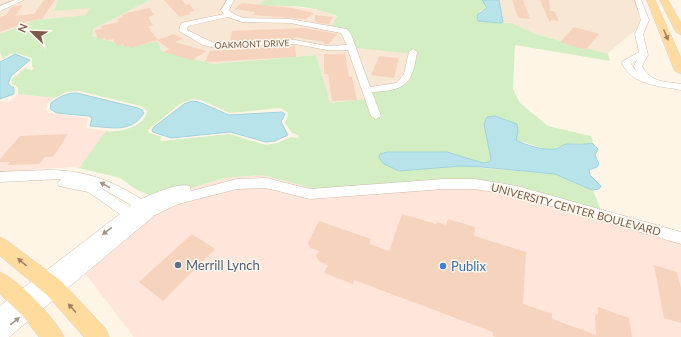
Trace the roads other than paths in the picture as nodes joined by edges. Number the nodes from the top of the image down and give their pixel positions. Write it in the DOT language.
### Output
graph roads {
  1 [pos="21,0"];
  2 [pos="231,0"];
  3 [pos="638,0"];
  4 [pos="651,0"];
  5 [pos="664,0"];
  6 [pos="0,9"];
  7 [pos="229,15"];
  8 [pos="681,32"];
  9 [pos="351,44"];
  10 [pos="413,52"];
  11 [pos="643,53"];
  12 [pos="681,71"];
  13 [pos="648,79"];
  14 [pos="681,87"];
  15 [pos="366,90"];
  16 [pos="376,116"];
  17 [pos="0,177"];
  18 [pos="46,180"];
  19 [pos="0,184"];
  20 [pos="146,208"];
  21 [pos="134,217"];
  22 [pos="681,238"];
  23 [pos="0,245"];
  24 [pos="0,281"];
  25 [pos="49,284"];
  26 [pos="25,304"];
  27 [pos="0,317"];
  28 [pos="0,333"];
  29 [pos="53,337"];
  30 [pos="98,337"];
  1 -- 6 [label="street"];
  2 -- 7 [label="street"];
  3 -- 11 [label="street"];
  4 -- 12 [label="main road, one-way"];
  5 -- 8 [label="main road"];
  7 -- 9 [label="street"];
  7 -- 9 [label="street, OAKMONT DRIVE"];
  9 -- 15 [label="street"];
  10 -- 15 [label="street"];
  11 -- 13 [label="street"];
  11 -- 13 [label="street"];
  13 -- 14 [label="street"];
  15 -- 16 [label="street"];
  17 -- 18 [label="street"];
  18 -- 19 [label="street"];
  20 -- 18 [label="street, one-way"];
  18 -- 21 [label="street"];
  20 -- 21 [label="street, UNIVERSITY CENTER BOULEVARD"];
  20 -- 22 [label="street, UNIVERSITY CENTER BOULEVARD"];
  21 -- 25 [label="street, UNIVERSITY CENTER BOULEVARD"];
  25 -- 23 [label="main road, one-way"];
  24 -- 26 [label="main road"];
  25 -- 26 [label="street, UNIVERSITY CENTER BOULEVARD"];
  30 -- 25 [label="main road, one-way"];
  26 -- 27 [label="street"];
  28 -- 26 [label="street, one-way"];
  26 -- 29 [label="main road"];
}
